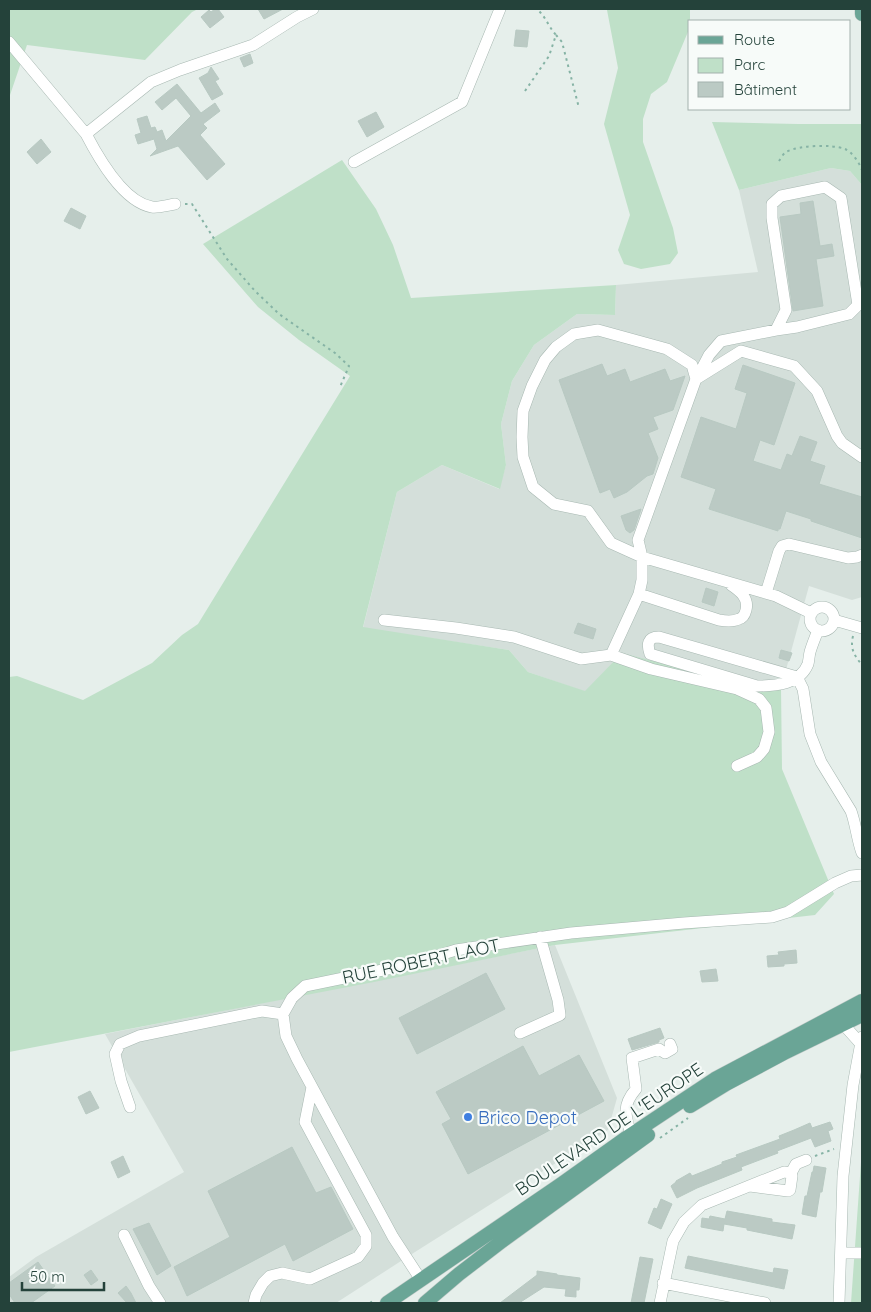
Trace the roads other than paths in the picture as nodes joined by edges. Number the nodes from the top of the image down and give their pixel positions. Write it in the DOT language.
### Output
graph roads {
  1 [pos="313,9"];
  2 [pos="500,9"];
  3 [pos="862,9"];
  4 [pos="296,13"];
  5 [pos="862,14"];
  6 [pos="9,42"];
  7 [pos="86,134"];
  8 [pos="354,162"];
  9 [pos="175,204"];
  10 [pos="776,330"];
  11 [pos="696,379"];
  12 [pos="862,457"];
  13 [pos="862,555"];
  14 [pos="642,557"];
  15 [pos="727,582"];
  16 [pos="639,594"];
  17 [pos="771,595"];
  18 [pos="811,613"];
  19 [pos="384,620"];
  20 [pos="834,620"];
  21 [pos="859,627"];
  22 [pos="818,630"];
  23 [pos="611,655"];
  24 [pos="797,677"];
  25 [pos="737,766"];
  26 [pos="862,852"];
  27 [pos="862,874"];
  28 [pos="540,937"];
  29 [pos="862,1001"];
  30 [pos="283,1014"];
  31 [pos="862,1014"];
  32 [pos="843,1024"];
  33 [pos="520,1033"];
  34 [pos="861,1040"];
  35 [pos="670,1044"];
  36 [pos="312,1087"];
  37 [pos="130,1107"];
  38 [pos="631,1134"];
  39 [pos="806,1160"];
  40 [pos="791,1173"];
  41 [pos="750,1186"];
  42 [pos="124,1235"];
  43 [pos="841,1252"];
  44 [pos="862,1253"];
  45 [pos="420,1280"];
  46 [pos="663,1283"];
  47 [pos="160,1303"];
  48 [pos="254,1303"];
  49 [pos="386,1303"];
  50 [pos="425,1303"];
  51 [pos="660,1303"];
  52 [pos="765,1303"];
  53 [pos="839,1303"];
  1 -- 4 [label="street"];
  2 -- 8 [label="street"];
  3 -- 5 [label="main road"];
  4 -- 7 [label="street"];
  6 -- 7 [label="street"];
  7 -- 9 [label="street"];
  10 -- 10 [label="street"];
  10 -- 11 [label="street"];
  11 -- 12 [label="street"];
  11 -- 14 [label="street"];
  11 -- 14 [label="street"];
  13 -- 17 [label="street"];
  14 -- 15 [label="street"];
  14 -- 16 [label="street"];
  15 -- 16 [label="street"];
  15 -- 17 [label="street"];
  16 -- 23 [label="street"];
  17 -- 18 [label="street"];
  18 -- 20 [label="street"];
  18 -- 22 [label="street"];
  19 -- 23 [label="street"];
  20 -- 21 [label="street"];
  20 -- 22 [label="street"];
  22 -- 24 [label="street"];
  23 -- 25 [label="street"];
  24 -- 24 [label="street"];
  24 -- 26 [label="street"];
  27 -- 28 [label="street, RUE ROBERT LAOT"];
  28 -- 30 [label="street, RUE ROBERT LAOT"];
  28 -- 33 [label="street"];
  29 -- 38 [label="main road, BOULEVARD DE L'EUROPE"];
  30 -- 36 [label="street"];
  30 -- 37 [label="street"];
  31 -- 32 [label="main road, BOULEVARD DE L'EUROPE"];
  32 -- 34 [label="street"];
  32 -- 50 [label="main road, BOULEVARD DE L'EUROPE"];
  34 -- 43 [label="street"];
  35 -- 38 [label="street"];
  36 -- 45 [label="street"];
  36 -- 48 [label="street"];
  38 -- 45 [label="main road, BOULEVARD DE L'EUROPE"];
  39 -- 40 [label="street"];
  40 -- 41 [label="street"];
  40 -- 41 [label="street"];
  41 -- 46 [label="street"];
  42 -- 47 [label="street"];
  43 -- 44 [label="street"];
  43 -- 53 [label="street"];
  45 -- 49 [label="main road, BOULEVARD DE L'EUROPE"];
  46 -- 51 [label="street"];
  46 -- 52 [label="street"];
}
